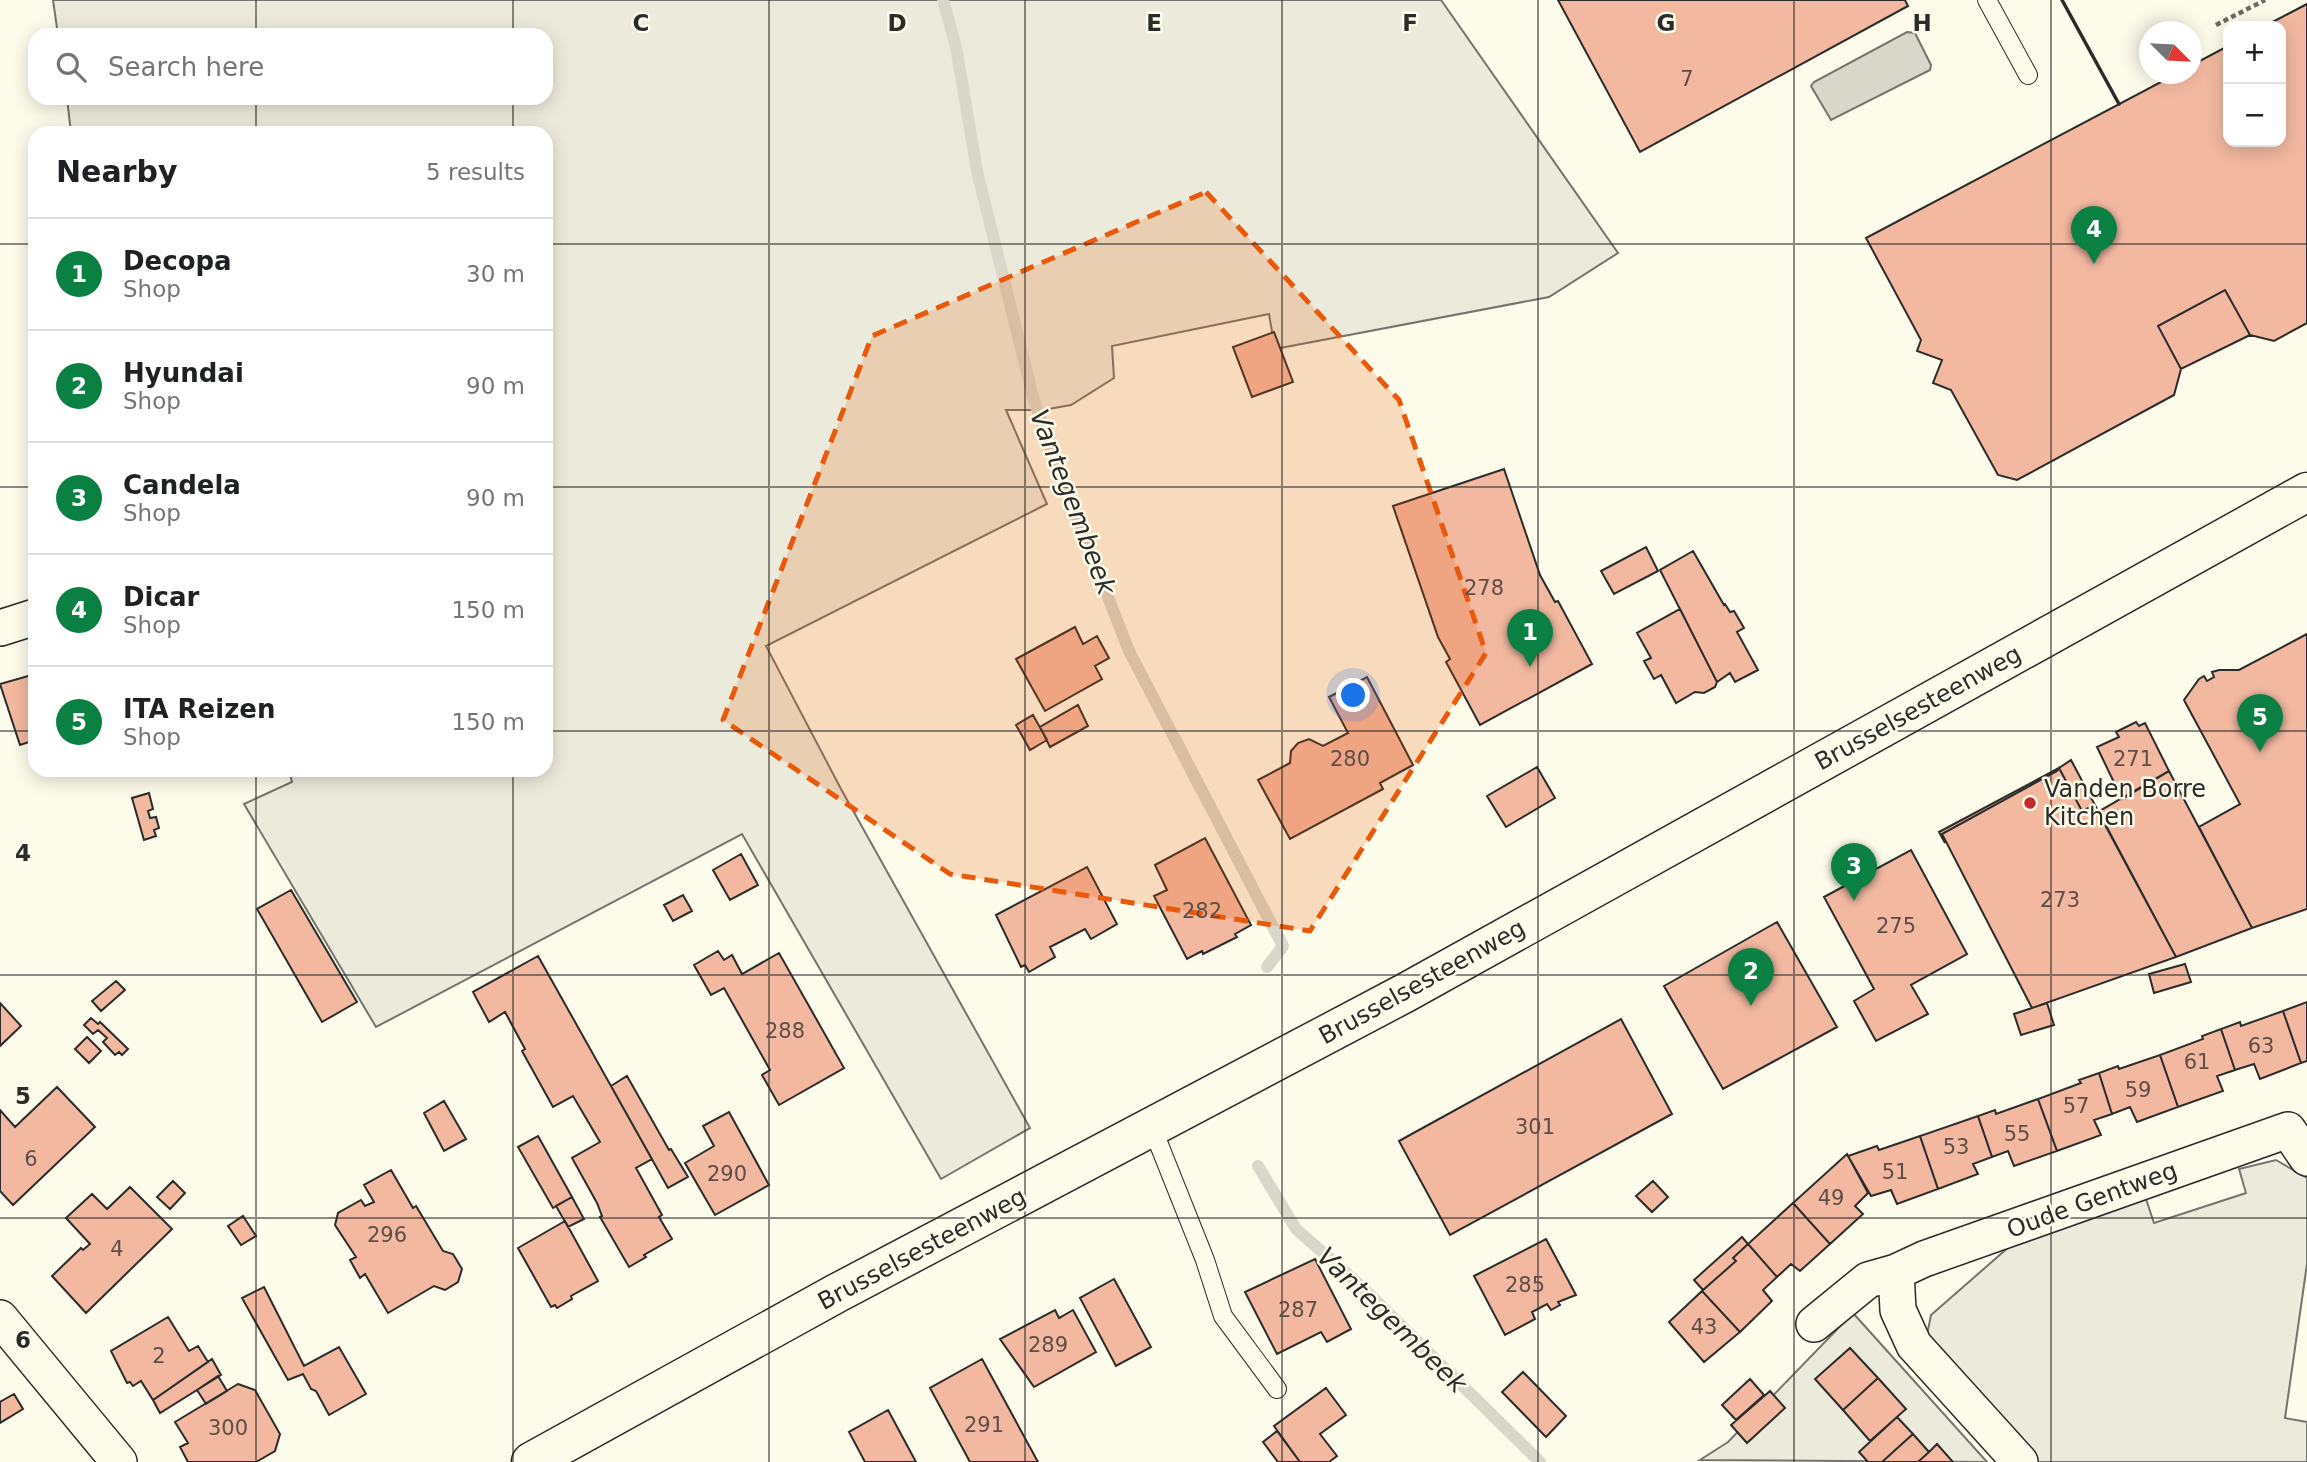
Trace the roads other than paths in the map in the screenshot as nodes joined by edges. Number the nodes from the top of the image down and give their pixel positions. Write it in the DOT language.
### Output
graph roads {
  1 [pos="1987,0"];
  2 [pos="2028,75"];
  3 [pos="2307,492"];
  4 [pos="28,619"];
  5 [pos="0,628"];
  6 [pos="1152,1127"];
  7 [pos="2301,1137"];
  8 [pos="1896,1272"];
  9 [pos="0,1318"];
  10 [pos="1814,1324"];
  11 [pos="1277,1389"];
  12 [pos="119,1462"];
  13 [pos="531,1462"];
  14 [pos="2020,1462"];
  1 -- 2 [label="lane"];
  3 -- 6 [label="main road, Brusselsesteenweg"];
  4 -- 5 [label="street"];
  6 -- 11 [label="lane"];
  6 -- 13 [label="main road, Brusselsesteenweg"];
  7 -- 8 [label="street, Oude Gentweg"];
  8 -- 10 [label="street, Oude Gentweg"];
  8 -- 14 [label="street"];
  9 -- 12 [label="street"];
}
